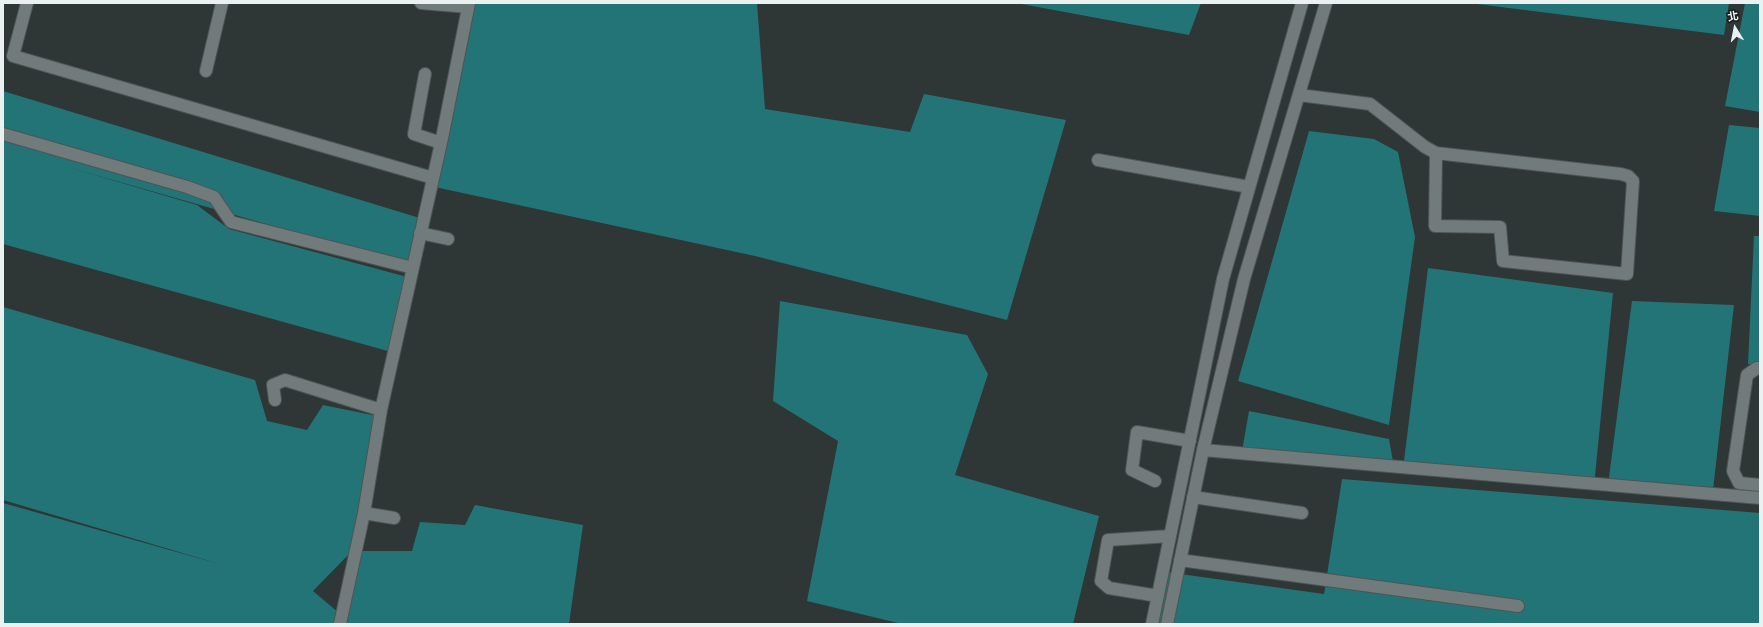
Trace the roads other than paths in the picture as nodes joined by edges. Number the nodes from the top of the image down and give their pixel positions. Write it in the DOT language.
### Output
graph roads {
  1 [pos="27,3"];
  2 [pos="222,3"];
  3 [pos="421,3"];
  4 [pos="1302,3"];
  5 [pos="1326,3"];
  6 [pos="469,5"];
  7 [pos="206,71"];
  8 [pos="425,74"];
  9 [pos="1299,95"];
  10 [pos="3,134"];
  11 [pos="442,143"];
  12 [pos="1436,153"];
  13 [pos="1098,160"];
  14 [pos="433,178"];
  15 [pos="1249,187"];
  16 [pos="420,233"];
  17 [pos="448,239"];
  18 [pos="412,268"];
  19 [pos="1760,368"];
  20 [pos="275,400"];
  21 [pos="381,410"];
  22 [pos="1190,441"];
  23 [pos="1203,450"];
  24 [pos="1155,480"];
  25 [pos="1760,485"];
  26 [pos="1193,497"];
  27 [pos="1760,498"];
  28 [pos="364,513"];
  29 [pos="1302,513"];
  30 [pos="394,518"];
  31 [pos="1170,536"];
  32 [pos="1180,560"];
  33 [pos="1158,596"];
  34 [pos="1518,606"];
  35 [pos="340,624"];
  36 [pos="1152,624"];
  37 [pos="1167,624"];
  1 -- 14 [label="street"];
  2 -- 7 [label="street"];
  3 -- 6 [label="street"];
  4 -- 15 [label="street"];
  5 -- 9 [label="street"];
  6 -- 11 [label="street"];
  8 -- 11 [label="street"];
  9 -- 12 [label="street"];
  9 -- 23 [label="street"];
  10 -- 18 [label="street"];
  11 -- 14 [label="street"];
  12 -- 12 [label="street"];
  13 -- 15 [label="street"];
  14 -- 16 [label="street"];
  15 -- 22 [label="street"];
  16 -- 17 [label="street"];
  16 -- 18 [label="street"];
  18 -- 21 [label="street"];
  19 -- 25 [label="street"];
  20 -- 21 [label="street"];
  21 -- 28 [label="street"];
  22 -- 24 [label="street"];
  22 -- 31 [label="street"];
  23 -- 26 [label="street"];
  23 -- 27 [label="street"];
  26 -- 29 [label="street"];
  26 -- 32 [label="street"];
  28 -- 30 [label="street"];
  28 -- 35 [label="street"];
  31 -- 33 [label="street"];
  31 -- 33 [label="street"];
  32 -- 34 [label="street"];
  32 -- 37 [label="street"];
  33 -- 36 [label="street"];
}
